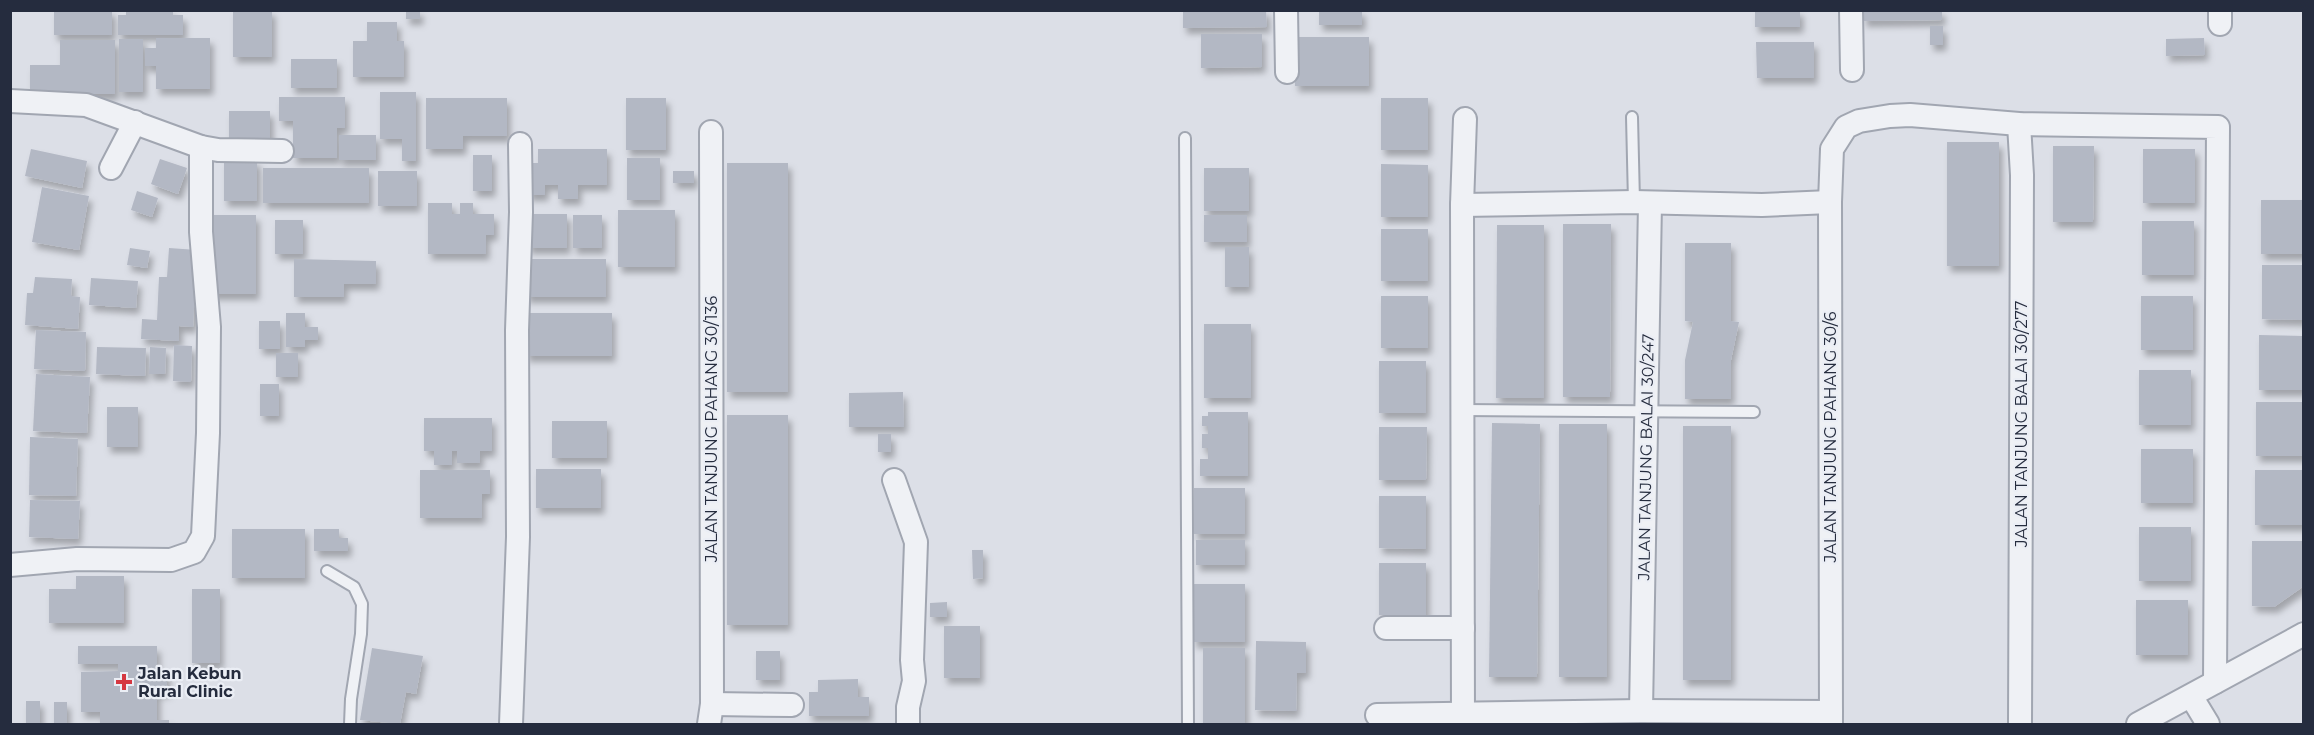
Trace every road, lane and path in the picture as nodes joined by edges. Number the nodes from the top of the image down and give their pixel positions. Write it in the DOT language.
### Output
graph roads {
  1 [pos="1286,10"];
  2 [pos="1851,10"];
  3 [pos="1852,70"];
  4 [pos="1287,72"];
  5 [pos="10,101"];
  6 [pos="1632,117"];
  7 [pos="1465,119"];
  8 [pos="135,122"];
  9 [pos="2019,124"];
  10 [pos="711,132"];
  11 [pos="1185,138"];
  12 [pos="520,144"];
  13 [pos="201,147"];
  14 [pos="282,151"];
  15 [pos="111,168"];
  16 [pos="1642,202"];
  17 [pos="1830,202"];
  18 [pos="1462,206"];
  19 [pos="1463,410"];
  20 [pos="1648,411"];
  21 [pos="1754,412"];
  22 [pos="894,480"];
  23 [pos="10,565"];
  24 [pos="327,571"];
  25 [pos="1386,628"];
  26 [pos="1463,628"];
  27 [pos="2304,634"];
  28 [pos="2215,682"];
  29 [pos="2192,696"];
  30 [pos="792,705"];
  31 [pos="1641,711"];
  32 [pos="711,714"];
  33 [pos="1377,714"];
  34 [pos="1831,718"];
  35 [pos="1463,719"];
  36 [pos="350,724"];
  37 [pos="511,724"];
  38 [pos="908,724"];
  39 [pos="1188,724"];
  40 [pos="2020,724"];
  41 [pos="2138,724"];
  42 [pos="2208,724"];
  1 -- 4 [label="street"];
  2 -- 3 [label="street"];
  5 -- 8 [label="street"];
  6 -- 16 [label="lane"];
  7 -- 18 [label="street"];
  8 -- 13 [label="street"];
  8 -- 15 [label="street"];
  9 -- 17 [label="street, JALAN TANJUNG PAHANG 30/6"];
  9 -- 28 [label="street"];
  9 -- 40 [label="street, JALAN TANJUNG BALAI 30/277"];
  10 -- 32 [label="street, JALAN TANJUNG PAHANG 30/136"];
  11 -- 39 [label="lane"];
  12 -- 37 [label="street"];
  13 -- 14 [label="street"];
  13 -- 23 [label="street"];
  16 -- 17 [label="street"];
  16 -- 18 [label="street"];
  16 -- 20 [label="street, JALAN TANJUNG BALAI 30/247"];
  17 -- 34 [label="street, JALAN TANJUNG PAHANG 30/6"];
  18 -- 19 [label="street"];
  19 -- 20 [label="lane"];
  19 -- 26 [label="street"];
  20 -- 21 [label="lane"];
  20 -- 31 [label="street, JALAN TANJUNG BALAI 30/247"];
  22 -- 38 [label="street"];
  24 -- 36 [label="lane"];
  25 -- 26 [label="street"];
  26 -- 35 [label="street"];
  27 -- 28 [label="street"];
  28 -- 29 [label="street"];
  29 -- 41 [label="street"];
  29 -- 42 [label="street"];
  30 -- 32 [label="street"];
  31 -- 34 [label="street"];
  31 -- 35 [label="street"];
  33 -- 35 [label="street"];
}
